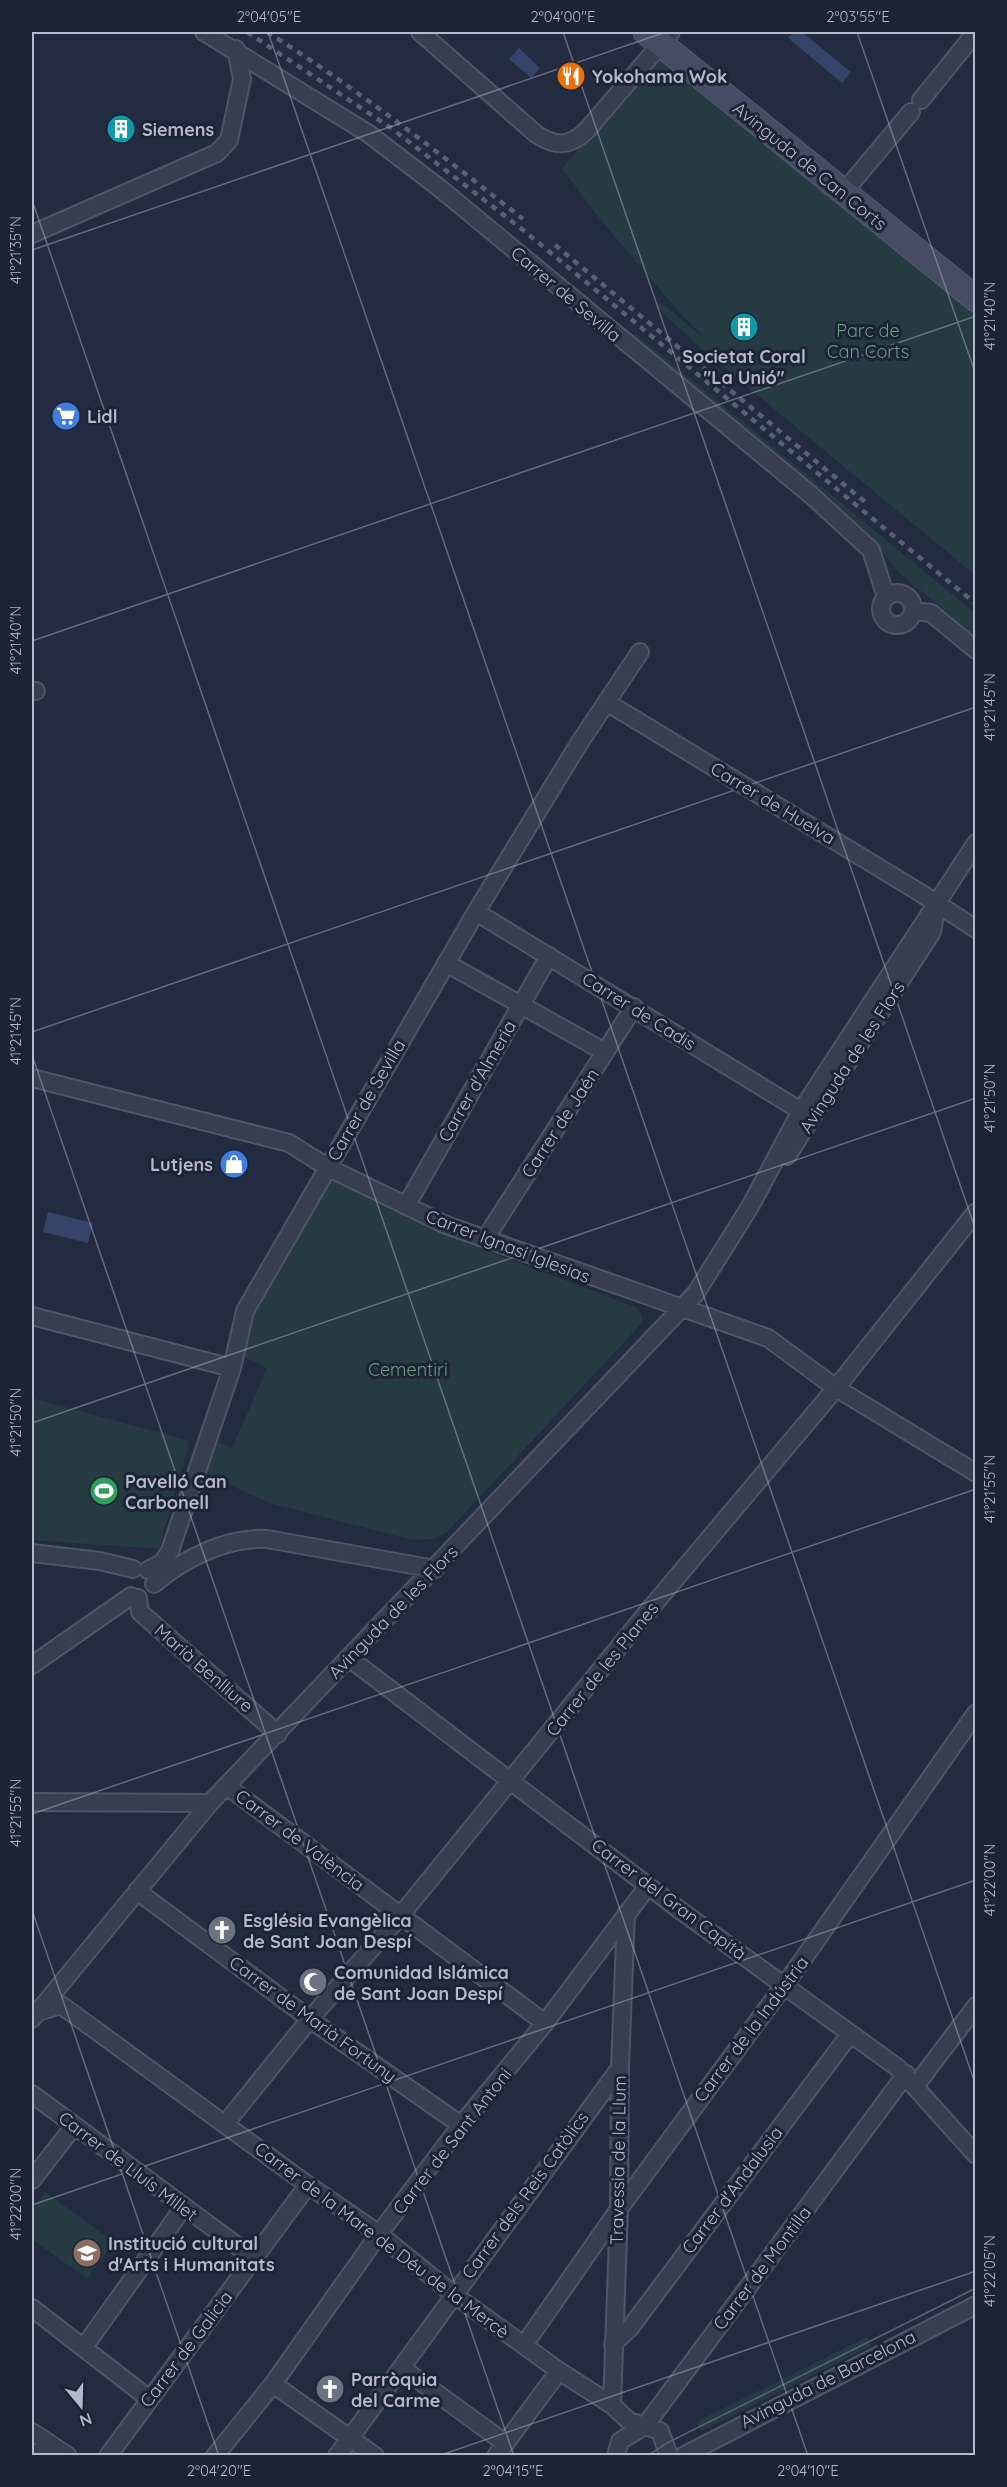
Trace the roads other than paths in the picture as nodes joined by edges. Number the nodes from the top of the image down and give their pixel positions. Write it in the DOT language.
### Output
graph roads {
  1 [pos="204,32"];
  2 [pos="420,32"];
  3 [pos="975,32"];
  4 [pos="659,36"];
  5 [pos="236,49"];
  6 [pos="278,76"];
  7 [pos="240,87"];
  8 [pos="843,193"];
  9 [pos="32,234"];
  10 [pos="975,299"];
  11 [pos="886,597"];
  12 [pos="914,611"];
  13 [pos="975,650"];
  14 [pos="640,652"];
  15 [pos="608,703"];
  16 [pos="975,843"];
  17 [pos="937,903"];
  18 [pos="476,912"];
  19 [pos="975,929"];
  20 [pos="549,956"];
  21 [pos="446,963"];
  22 [pos="521,1005"];
  23 [pos="634,1007"];
  24 [pos="605,1052"];
  25 [pos="32,1078"];
  26 [pos="801,1112"];
  27 [pos="327,1167"];
  28 [pos="751,1204"];
  29 [pos="405,1206"];
  30 [pos="975,1212"];
  31 [pos="485,1239"];
  32 [pos="680,1310"];
  33 [pos="32,1316"];
  34 [pos="232,1368"];
  35 [pos="836,1388"];
  36 [pos="975,1473"];
  37 [pos="32,1553"];
  38 [pos="435,1569"];
  39 [pos="145,1574"];
  40 [pos="134,1597"];
  41 [pos="349,1658"];
  42 [pos="32,1665"];
  43 [pos="975,1713"];
  44 [pos="278,1734"];
  45 [pos="512,1780"];
  46 [pos="228,1787"];
  47 [pos="32,1802"];
  48 [pos="210,1803"];
  49 [pos="648,1886"];
  50 [pos="137,1891"];
  51 [pos="626,1914"];
  52 [pos="401,1915"];
  53 [pos="785,1984"];
  54 [pos="975,2006"];
  55 [pos="34,2015"];
  56 [pos="310,2019"];
  57 [pos="544,2023"];
  58 [pos="850,2034"];
  59 [pos="620,2068"];
  60 [pos="911,2080"];
  61 [pos="32,2094"];
  62 [pos="225,2124"];
  63 [pos="461,2125"];
  64 [pos="74,2126"];
  65 [pos="975,2155"];
  66 [pos="32,2180"];
  67 [pos="308,2185"];
  68 [pos="183,2208"];
  69 [pos="619,2209"];
  70 [pos="379,2234"];
  71 [pos="255,2259"];
  72 [pos="453,2294"];
  73 [pos="975,2305"];
  74 [pos="32,2308"];
  75 [pos="614,2344"];
  76 [pos="524,2345"];
  77 [pos="84,2347"];
  78 [pos="402,2368"];
  79 [pos="559,2371"];
  80 [pos="273,2384"];
  81 [pos="148,2398"];
  82 [pos="612,2405"];
  83 [pos="645,2426"];
  84 [pos="32,2432"];
  85 [pos="350,2437"];
  86 [pos="48,2443"];
  87 [pos="500,2449"];
  88 [pos="672,2455"];
  89 [pos="34,2456"];
  90 [pos="68,2456"];
  91 [pos="108,2456"];
  92 [pos="215,2456"];
  93 [pos="337,2456"];
  94 [pos="375,2456"];
  95 [pos="616,2456"];
  1 -- 5 [label="street, Carrer de Sevilla"];
  2 -- 4 [label="street"];
  3 -- 8 [label="street"];
  4 -- 8 [label="street, Avinguda de Can Corts"];
  5 -- 6 [label="street, Carrer de Sevilla"];
  5 -- 7 [label="street"];
  6 -- 7 [label="street"];
  6 -- 11 [label="street, Carrer de Sevilla"];
  7 -- 9 [label="street"];
  8 -- 10 [label="street, Avinguda de Can Corts"];
  11 -- 12 [label="street"];
  11 -- 12 [label="street"];
  12 -- 13 [label="street"];
  14 -- 15 [label="street, Carrer de Sevilla"];
  15 -- 17 [label="street, Carrer de Huelva"];
  15 -- 18 [label="street, Carrer de Sevilla"];
  16 -- 17 [label="street, Avinguda de les Flors"];
  17 -- 19 [label="street, Carrer de Huelva"];
  17 -- 26 [label="street, Avinguda de les Flors"];
  17 -- 28 [label="street, Avinguda de les Flors"];
  18 -- 20 [label="street, Carrer de Cadis"];
  18 -- 21 [label="street, Carrer de Sevilla"];
  20 -- 22 [label="street, Carrer d'Almeria"];
  20 -- 23 [label="street, Carrer de Cadis"];
  21 -- 22 [label="street"];
  21 -- 27 [label="street, Carrer de Sevilla"];
  22 -- 24 [label="street"];
  22 -- 29 [label="street, Carrer d'Almeria"];
  23 -- 24 [label="street, Carrer de Jaén"];
  23 -- 26 [label="street, Carrer de Cadis"];
  24 -- 31 [label="street, Carrer de Jaén"];
  25 -- 27 [label="street, Carrer Ignasi Iglesias"];
  26 -- 28 [label="street, Avinguda de les Flors"];
  27 -- 29 [label="street, Carrer Ignasi Iglesias"];
  27 -- 34 [label="street, Carrer de Sevilla"];
  28 -- 32 [label="street, Avinguda de les Flors"];
  29 -- 31 [label="street, Carrer Ignasi Iglesias"];
  30 -- 35 [label="street, Carrer de les Planes"];
  31 -- 32 [label="street, Carrer Ignasi Iglesias"];
  32 -- 35 [label="street, Carrer Ignasi Iglesias"];
  32 -- 38 [label="street, Avinguda de les Flors"];
  33 -- 34 [label="street"];
  34 -- 39 [label="street, Carrer de Sevilla"];
  35 -- 36 [label="street, Carrer Ignasi Iglesias"];
  35 -- 45 [label="street, Carrer de les Planes"];
  37 -- 39 [label="street"];
  38 -- 39 [label="street"];
  38 -- 41 [label="street, Avinguda de les Flors"];
  39 -- 40 [label="street"];
  39 -- 40 [label="street"];
  40 -- 42 [label="street"];
  40 -- 44 [label="street, Marià Benlliure"];
  41 -- 44 [label="street, Avinguda de les Flors"];
  41 -- 45 [label="street, Carrer del Gran Capità"];
  43 -- 53 [label="street, Carrer de la Indústria"];
  44 -- 46 [label="street, Avinguda de les Flors"];
  45 -- 49 [label="street, Carrer del Gran Capità"];
  45 -- 52 [label="street, Carrer de les Planes"];
  46 -- 48 [label="street, Avinguda de les Flors"];
  46 -- 52 [label="street, Carrer de València"];
  47 -- 48 [label="street"];
  48 -- 50 [label="street, Avinguda de les Flors"];
  49 -- 51 [label="street, Carrer de Sant Antoni"];
  49 -- 53 [label="street, Carrer del Gran Capità"];
  50 -- 55 [label="street, Avinguda de les Flors"];
  50 -- 56 [label="street, Carrer de Marià Fortuny"];
  51 -- 57 [label="street, Carrer de Sant Antoni"];
  51 -- 59 [label="street, Travessia de la Llum"];
  52 -- 56 [label="street, Carrer de les Planes"];
  52 -- 57 [label="street, Carrer de València"];
  53 -- 58 [label="street, Carrer del Gran Capità"];
  53 -- 69 [label="street, Carrer de la Indústria"];
  54 -- 60 [label="street, Carrer de Montilla"];
  55 -- 62 [label="street, Carrer de la Mare de Déu de la Mercè"];
  56 -- 62 [label="street, Carrer de les Planes"];
  56 -- 63 [label="street, Carrer de Marià Fortuny"];
  57 -- 63 [label="street, Carrer de Sant Antoni"];
  58 -- 60 [label="street, Carrer del Gran Capità"];
  58 -- 75 [label="street, Carrer d'Andalusia"];
  59 -- 69 [label="street, Travessia de la Llum"];
  59 -- 72 [label="street, Carrer dels Reis Catòlics"];
  60 -- 65 [label="street, Carrer del Gran Capità"];
  60 -- 83 [label="street, Carrer de Montilla"];
  61 -- 64 [label="street, Carrer de Lluís Millet"];
  62 -- 67 [label="street, Carrer de la Mare de Déu de la Mercè"];
  63 -- 70 [label="street, Carrer de Sant Antoni"];
  64 -- 66 [label="street"];
  64 -- 68 [label="street, Carrer de Lluís Millet"];
  67 -- 70 [label="street, Carrer de la Mare de Déu de la Mercè"];
  67 -- 71 [label="street, Carrer de Galicia"];
  68 -- 71 [label="street, Carrer de Lluís Millet"];
  68 -- 77 [label="street"];
  69 -- 75 [label="street, Travessia de la Llum"];
  69 -- 76 [label="street, Carrer de la Indústria"];
  70 -- 72 [label="street, Carrer de la Mare de Déu de la Mercè"];
  70 -- 80 [label="street, Carrer de Sant Antoni"];
  71 -- 81 [label="street, Carrer de Galicia"];
  72 -- 76 [label="street, Carrer de la Mare de Déu de la Mercè"];
  72 -- 78 [label="street, Carrer dels Reis Catòlics"];
  73 -- 88 [label="street, Avinguda de Barcelona"];
  74 -- 77 [label="street"];
  75 -- 82 [label="street, Travessia de la Llum"];
  76 -- 79 [label="street, Carrer de la Mare de Déu de la Mercè"];
  77 -- 81 [label="street"];
  78 -- 85 [label="street, Carrer dels Reis Catòlics"];
  78 -- 87 [label="street"];
  79 -- 82 [label="street, Carrer de la Mare de Déu de la Mercè"];
  79 -- 87 [label="street"];
  80 -- 85 [label="street"];
  80 -- 92 [label="street, Carrer de Sant Antoni"];
  81 -- 91 [label="street, Carrer de Galicia"];
  82 -- 83 [label="street, Carrer de la Mare de Déu de la Mercè"];
  83 -- 88 [label="street, Carrer de la Mare de Déu de la Mercè"];
  83 -- 95 [label="street, Carrer de Montilla"];
  84 -- 86 [label="street"];
  85 -- 93 [label="street, Carrer dels Reis Catòlics"];
  85 -- 94 [label="street"];
  86 -- 89 [label="street"];
  86 -- 90 [label="street"];
}
